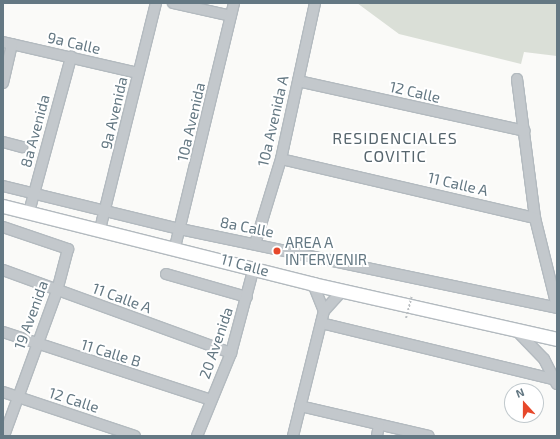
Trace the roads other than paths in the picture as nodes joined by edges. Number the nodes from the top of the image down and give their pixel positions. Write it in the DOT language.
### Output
graph roads {
  1 [pos="156,3"];
  2 [pos="173,3"];
  3 [pos="234,3"];
  4 [pos="315,3"];
  5 [pos="231,16"];
  6 [pos="8,43"];
  7 [pos="71,58"];
  8 [pos="138,73"];
  9 [pos="517,79"];
  10 [pos="298,81"];
  11 [pos="3,83"];
  12 [pos="525,131"];
  13 [pos="3,142"];
  14 [pos="22,147"];
  15 [pos="281,159"];
  16 [pos="3,186"];
  17 [pos="34,193"];
  18 [pos="3,206"];
  19 [pos="105,211"];
  20 [pos="28,212"];
  21 [pos="535,218"];
  22 [pos="3,227"];
  23 [pos="100,229"];
  24 [pos="180,229"];
  25 [pos="255,244"];
  26 [pos="175,247"];
  27 [pos="254,267"];
  28 [pos="3,270"];
  29 [pos="166,274"];
  30 [pos="313,284"];
  31 [pos="57,291"];
  32 [pos="342,291"];
  33 [pos="247,297"];
  34 [pos="557,308"];
  35 [pos="324,311"];
  36 [pos="321,323"];
  37 [pos="515,329"];
  38 [pos="3,332"];
  39 [pos="557,339"];
  40 [pos="36,345"];
  41 [pos="231,353"];
  42 [pos="556,382"];
  43 [pos="3,392"];
  44 [pos="18,397"];
  45 [pos="211,400"];
  46 [pos="300,406"];
  47 [pos="379,425"];
  48 [pos="198,432"];
  49 [pos="4,436"];
  50 [pos="135,436"];
  51 [pos="206,436"];
  52 [pos="293,436"];
  53 [pos="377,436"];
  54 [pos="429,436"];
  1 -- 8 [label="street, 9a Avenida"];
  2 -- 5 [label="street"];
  3 -- 5 [label="street, 10a Avenida"];
  4 -- 10 [label="street, 10a Avenida A"];
  5 -- 24 [label="street, 10a Avenida"];
  6 -- 7 [label="street, 9a Calle"];
  6 -- 11 [label="street"];
  7 -- 8 [label="street, 9a Calle"];
  7 -- 17 [label="street, 8a Avenida"];
  8 -- 19 [label="street, 9a Avenida"];
  9 -- 12 [label="street"];
  10 -- 12 [label="street, 12 Calle"];
  10 -- 15 [label="street, 10a Avenida A"];
  12 -- 21 [label="street"];
  13 -- 14 [label="street"];
  15 -- 21 [label="street, 11 Calle A"];
  15 -- 25 [label="street, 10a Avenida A"];
  16 -- 17 [label="street, 8a Calle"];
  17 -- 19 [label="street, 8a Calle"];
  17 -- 20 [label="street, 8a Avenida"];
  18 -- 20 [label="street, 11 Calle"];
  19 -- 23 [label="street, 9a Avenida"];
  19 -- 24 [label="street, 8a Calle"];
  20 -- 23 [label="street, 11 Calle"];
  21 -- 34 [label="street"];
  22 -- 31 [label="street, 19 Avenida"];
  23 -- 26 [label="street, 11 Calle"];
  24 -- 25 [label="street, 8a Calle"];
  24 -- 26 [label="street, 10a Avenida"];
  25 -- 34 [label="street, 8a Calle"];
  26 -- 27 [label="street, 11 Calle"];
  27 -- 30 [label="street, 11 Calle"];
  27 -- 33 [label="street, 20 Avenida"];
  28 -- 31 [label="street, 11 Calle A"];
  29 -- 33 [label="street"];
  30 -- 32 [label="street, 11 Calle"];
  30 -- 35 [label="street"];
  31 -- 40 [label="street, 19 Avenida"];
  31 -- 41 [label="street, 11 Calle A"];
  32 -- 35 [label="street"];
  32 -- 37 [label="street, 11 Calle"];
  33 -- 41 [label="street, 20 Avenida"];
  35 -- 36 [label="street"];
  36 -- 42 [label="street"];
  36 -- 46 [label="street"];
  37 -- 39 [label="street, 11 Calle"];
  37 -- 42 [label="street"];
  38 -- 40 [label="street, 11 Calle B"];
  40 -- 44 [label="street, 19 Avenida"];
  40 -- 45 [label="street, 11 Calle B"];
  41 -- 45 [label="street, 20 Avenida"];
  43 -- 44 [label="street, 12 Calle"];
  44 -- 49 [label="street, 19 Avenida"];
  44 -- 50 [label="street, 12 Calle"];
  45 -- 48 [label="street, 20 Avenida"];
  46 -- 47 [label="street"];
  46 -- 52 [label="street"];
  47 -- 53 [label="street"];
  47 -- 54 [label="street"];
  48 -- 51 [label="street, 20 Avenida"];
}
